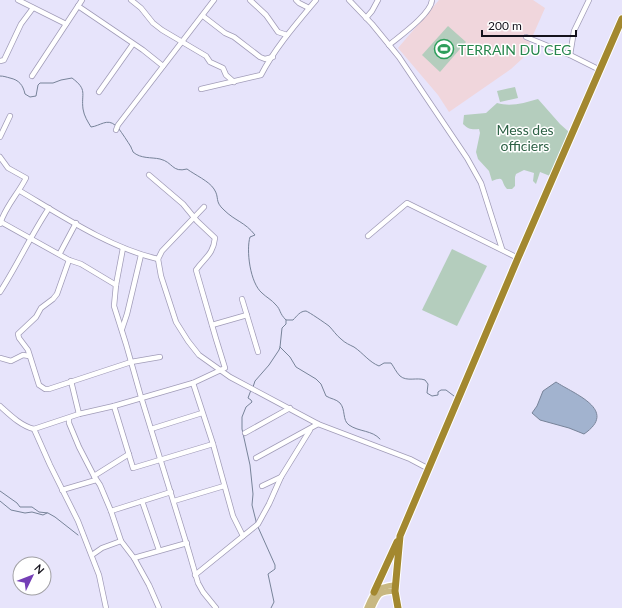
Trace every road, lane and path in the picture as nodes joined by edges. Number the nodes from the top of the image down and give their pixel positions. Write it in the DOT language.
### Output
graph roads {
  1 [pos="18,0"];
  2 [pos="82,0"];
  3 [pos="131,0"];
  4 [pos="214,0"];
  5 [pos="250,0"];
  6 [pos="296,0"];
  7 [pos="316,0"];
  8 [pos="349,0"];
  9 [pos="378,0"];
  10 [pos="432,0"];
  11 [pos="589,0"];
  12 [pos="78,6"];
  13 [pos="33,8"];
  14 [pos="309,8"];
  15 [pos="203,16"];
  16 [pos="366,18"];
  17 [pos="622,19"];
  18 [pos="66,24"];
  19 [pos="287,35"];
  20 [pos="526,37"];
  21 [pos="182,42"];
  22 [pos="133,44"];
  23 [pos="389,45"];
  24 [pos="570,55"];
  25 [pos="273,57"];
  26 [pos="0,61"];
  27 [pos="163,66"];
  28 [pos="600,70"];
  29 [pos="32,76"];
  30 [pos="234,82"];
  31 [pos="201,89"];
  32 [pos="99,92"];
  33 [pos="10,116"];
  34 [pos="116,130"];
  35 [pos="0,137"];
  36 [pos="0,157"];
  37 [pos="149,175"];
  38 [pos="20,191"];
  39 [pos="204,207"];
  40 [pos="49,208"];
  41 [pos="194,218"];
  42 [pos="0,223"];
  43 [pos="76,223"];
  44 [pos="368,236"];
  45 [pos="30,238"];
  46 [pos="123,248"];
  47 [pos="502,249"];
  48 [pos="60,254"];
  49 [pos="141,255"];
  50 [pos="518,258"];
  51 [pos="158,259"];
  52 [pos="69,260"];
  53 [pos="116,285"];
  54 [pos="0,292"];
  55 [pos="242,298"];
  56 [pos="247,315"];
  57 [pos="212,325"];
  58 [pos="122,329"];
  59 [pos="258,352"];
  60 [pos="29,356"];
  61 [pos="160,357"];
  62 [pos="0,358"];
  63 [pos="131,362"];
  64 [pos="220,370"];
  65 [pos="71,381"];
  66 [pos="192,383"];
  67 [pos="141,397"];
  68 [pos="0,406"];
  69 [pos="114,406"];
  70 [pos="290,408"];
  71 [pos="202,413"];
  72 [pos="79,414"];
  73 [pos="69,418"];
  74 [pos="318,424"];
  75 [pos="34,429"];
  76 [pos="151,429"];
  77 [pos="310,430"];
  78 [pos="245,433"];
  79 [pos="212,444"];
  80 [pos="129,454"];
  81 [pos="256,458"];
  82 [pos="161,460"];
  83 [pos="429,469"];
  84 [pos="282,477"];
  85 [pos="95,478"];
  86 [pos="224,486"];
  87 [pos="262,486"];
  88 [pos="62,490"];
  89 [pos="171,492"];
  90 [pos="142,501"];
  91 [pos="174,501"];
  92 [pos="111,511"];
  93 [pos="243,536"];
  94 [pos="400,536"];
  95 [pos="121,541"];
  96 [pos="187,543"];
  97 [pos="159,550"];
  98 [pos="92,555"];
  99 [pos="134,558"];
  100 [pos="195,575"];
  101 [pos="395,588"];
  102 [pos="374,592"];
  103 [pos="106,608"];
  104 [pos="159,608"];
  105 [pos="216,608"];
  106 [pos="367,608"];
  107 [pos="372,608"];
  108 [pos="398,608"];
  1 -- 13 [label="street"];
  2 -- 12 [label="street"];
  3 -- 21 [label="street"];
  4 -- 15 [label="street"];
  5 -- 19 [label="street"];
  6 -- 14 [label="street"];
  7 -- 14 [label="street"];
  8 -- 16 [label="street"];
  9 -- 16 [label="street"];
  10 -- 23 [label="street"];
  11 -- 24 [label="street"];
  12 -- 18 [label="street"];
  12 -- 22 [label="street"];
  13 -- 18 [label="street"];
  13 -- 26 [label="street"];
  14 -- 19 [label="street"];
  15 -- 21 [label="street"];
  15 -- 25 [label="street"];
  16 -- 23 [label="street"];
  17 -- 28 [label="highway"];
  18 -- 29 [label="street"];
  19 -- 25 [label="street"];
  20 -- 24 [label="street"];
  21 -- 27 [label="street"];
  21 -- 30 [label="street"];
  22 -- 27 [label="street"];
  22 -- 32 [label="street"];
  23 -- 47 [label="street"];
  24 -- 28 [label="street"];
  25 -- 30 [label="street"];
  27 -- 34 [label="street"];
  28 -- 50 [label="highway"];
  30 -- 31 [label="street"];
  33 -- 35 [label="street"];
  36 -- 38 [label="street"];
  37 -- 41 [label="street"];
  38 -- 40 [label="street"];
  38 -- 42 [label="street"];
  39 -- 41 [label="street"];
  40 -- 43 [label="street"];
  40 -- 45 [label="street"];
  41 -- 51 [label="street"];
  41 -- 57 [label="street"];
  42 -- 45 [label="street"];
  43 -- 46 [label="street"];
  43 -- 48 [label="street"];
  44 -- 47 [label="street"];
  45 -- 48 [label="street"];
  45 -- 54 [label="street"];
  46 -- 49 [label="street"];
  46 -- 53 [label="street"];
  47 -- 50 [label="street"];
  48 -- 52 [label="street"];
  49 -- 51 [label="street"];
  49 -- 58 [label="street"];
  50 -- 83 [label="highway"];
  51 -- 64 [label="street"];
  52 -- 53 [label="street"];
  52 -- 60 [label="street"];
  53 -- 58 [label="street"];
  55 -- 56 [label="street"];
  56 -- 57 [label="street"];
  56 -- 59 [label="street"];
  57 -- 64 [label="street"];
  58 -- 63 [label="street"];
  60 -- 62 [label="street"];
  60 -- 65 [label="street"];
  61 -- 63 [label="street"];
  63 -- 65 [label="street"];
  63 -- 67 [label="street"];
  64 -- 66 [label="street"];
  64 -- 70 [label="street"];
  65 -- 72 [label="street"];
  66 -- 67 [label="street"];
  66 -- 71 [label="street"];
  67 -- 69 [label="street"];
  67 -- 76 [label="street"];
  68 -- 75 [label="street"];
  69 -- 72 [label="street"];
  69 -- 80 [label="street"];
  70 -- 74 [label="street"];
  70 -- 78 [label="street"];
  71 -- 76 [label="street"];
  71 -- 79 [label="street"];
  72 -- 73 [label="street"];
  73 -- 75 [label="street"];
  73 -- 85 [label="street"];
  74 -- 77 [label="street"];
  74 -- 83 [label="street"];
  75 -- 88 [label="street"];
  76 -- 82 [label="street"];
  77 -- 81 [label="street"];
  77 -- 84 [label="street"];
  79 -- 82 [label="street"];
  79 -- 86 [label="street"];
  80 -- 82 [label="street"];
  80 -- 85 [label="street"];
  82 -- 89 [label="street"];
  83 -- 94 [label="highway"];
  84 -- 87 [label="street"];
  84 -- 93 [label="street"];
  85 -- 88 [label="street"];
  85 -- 92 [label="street"];
  86 -- 91 [label="street"];
  86 -- 93 [label="street"];
  88 -- 98 [label="street"];
  89 -- 90 [label="street"];
  89 -- 91 [label="street"];
  90 -- 92 [label="street"];
  90 -- 97 [label="street"];
  91 -- 96 [label="street"];
  92 -- 95 [label="street"];
  93 -- 100 [label="street"];
  94 -- 101 [label="highway"];
  94 -- 102 [label="highway"];
  95 -- 98 [label="street"];
  95 -- 99 [label="street"];
  96 -- 97 [label="street"];
  96 -- 100 [label="street"];
  97 -- 99 [label="street"];
  98 -- 103 [label="street"];
  99 -- 104 [label="street"];
  100 -- 105 [label="street"];
  101 -- 102 [label="main road"];
  101 -- 107 [label="main road"];
  101 -- 108 [label="highway"];
  102 -- 106 [label="main road"];
}
